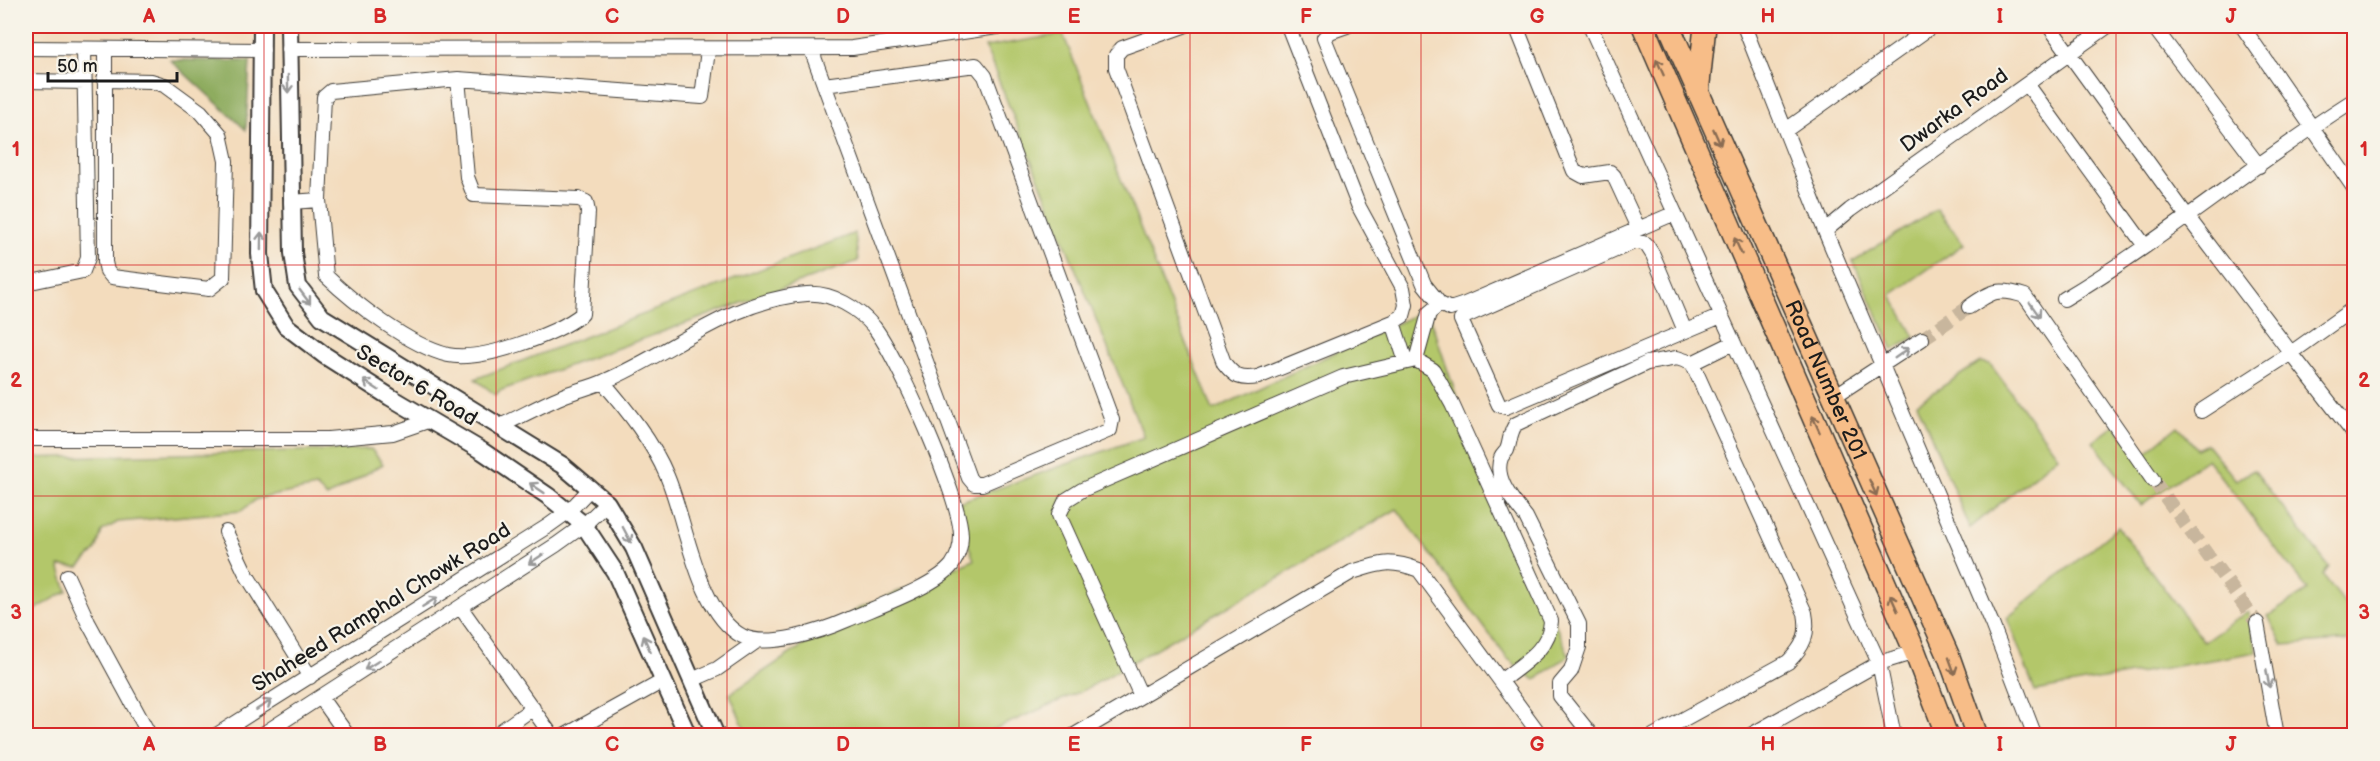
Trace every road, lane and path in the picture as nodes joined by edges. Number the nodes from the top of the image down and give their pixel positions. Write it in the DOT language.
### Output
graph roads {
  1 [pos="262,26"];
  2 [pos="289,26"];
  3 [pos="912,26"];
  4 [pos="1004,26"];
  5 [pos="1184,26"];
  6 [pos="1288,26"];
  7 [pos="1347,26"];
  8 [pos="1516,26"];
  9 [pos="1590,26"];
  10 [pos="1669,26"];
  11 [pos="1705,26"];
  12 [pos="1744,26"];
  13 [pos="1932,26"];
  14 [pos="2049,26"];
  15 [pos="2108,26"];
  16 [pos="2153,26"];
  17 [pos="2242,26"];
  18 [pos="1642,29"];
  19 [pos="915,40"];
  20 [pos="26,48"];
  21 [pos="84,49"];
  22 [pos="288,49"];
  23 [pos="105,50"];
  24 [pos="263,50"];
  25 [pos="708,50"];
  26 [pos="811,50"];
  27 [pos="2070,54"];
  28 [pos="459,79"];
  29 [pos="104,80"];
  30 [pos="26,81"];
  31 [pos="85,81"];
  32 [pos="2027,84"];
  33 [pos="824,85"];
  34 [pos="1698,95"];
  35 [pos="2355,100"];
  36 [pos="2312,126"];
  37 [pos="1786,130"];
  38 [pos="2259,166"];
  39 [pos="2355,188"];
  40 [pos="319,200"];
  41 [pos="291,202"];
  42 [pos="1675,213"];
  43 [pos="2187,216"];
  44 [pos="1638,228"];
  45 [pos="1825,231"];
  46 [pos="2145,246"];
  47 [pos="26,282"];
  48 [pos="2064,299"];
  49 [pos="1440,304"];
  50 [pos="1969,307"];
  51 [pos="2355,308"];
  52 [pos="1721,316"];
  53 [pos="1393,322"];
  54 [pos="1685,331"];
  55 [pos="1922,339"];
  56 [pos="1733,343"];
  57 [pos="2291,353"];
  58 [pos="1411,361"];
  59 [pos="1692,363"];
  60 [pos="1882,367"];
  61 [pos="603,382"];
  62 [pos="1833,396"];
  63 [pos="2201,411"];
  64 [pos="431,420"];
  65 [pos="500,426"];
  66 [pos="2353,428"];
  67 [pos="26,439"];
  68 [pos="2153,480"];
  69 [pos="591,488"];
  70 [pos="607,503"];
  71 [pos="569,511"];
  72 [pos="584,525"];
  73 [pos="226,532"];
  74 [pos="67,576"];
  75 [pos="461,608"];
  76 [pos="1573,612"];
  77 [pos="1551,621"];
  78 [pos="2257,623"];
  79 [pos="757,641"];
  80 [pos="1916,652"];
  81 [pos="1879,663"];
  82 [pos="310,677"];
  83 [pos="692,680"];
  84 [pos="663,681"];
  85 [pos="1501,681"];
  86 [pos="1141,696"];
  87 [pos="321,698"];
  88 [pos="533,708"];
  89 [pos="344,734"];
  90 [pos="150,735"];
  91 [pos="215,735"];
  92 [pos="260,735"];
  93 [pos="494,735"];
  94 [pos="552,735"];
  95 [pos="564,735"];
  96 [pos="688,735"];
  97 [pos="716,735"];
  98 [pos="1073,735"];
  99 [pos="1540,735"];
  100 [pos="1592,735"];
  101 [pos="1653,735"];
  102 [pos="1749,735"];
  103 [pos="1894,735"];
  104 [pos="1947,735"];
  105 [pos="1977,735"];
  106 [pos="2035,735"];
  107 [pos="2277,735"];
  1 -- 24 [label="street, Sector 6 Road"];
  2 -- 22 [label="street, Sector 6 Road"];
  3 -- 19 [label="street"];
  4 -- 19 [label="street"];
  5 -- 53 [label="street"];
  6 -- 53 [label="street"];
  7 -- 49 [label="street"];
  8 -- 44 [label="street"];
  9 -- 42 [label="street"];
  10 -- 34 [label="main road, Road Number 201"];
  11 -- 34 [label="main road"];
  12 -- 37 [label="street"];
  13 -- 37 [label="street"];
  14 -- 27 [label="street"];
  15 -- 27 [label="street, Dwarka Road"];
  16 -- 38 [label="street"];
  17 -- 36 [label="street"];
  80 -- 18 [label="main road, Road Number 201, one-way"];
  19 -- 26 [label="street"];
  20 -- 21 [label="street"];
  21 -- 23 [label="street"];
  21 -- 31 [label="street"];
  22 -- 25 [label="street"];
  22 -- 41 [label="street, Sector 6 Road, one-way"];
  23 -- 24 [label="street"];
  23 -- 29 [label="street"];
  64 -- 24 [label="street, Sector 6 Road, one-way"];
  25 -- 26 [label="street"];
  25 -- 28 [label="street"];
  26 -- 33 [label="street"];
  27 -- 32 [label="street, Dwarka Road"];
  27 -- 43 [label="street"];
  28 -- 40 [label="street"];
  28 -- 40 [label="street"];
  29 -- 29 [label="street"];
  30 -- 31 [label="street"];
  31 -- 47 [label="street"];
  32 -- 45 [label="street, Dwarka Road"];
  32 -- 46 [label="street"];
  33 -- 33 [label="street"];
  34 -- 62 [label="main road, Road Number 201, one-way"];
  35 -- 36 [label="street"];
  36 -- 38 [label="street"];
  36 -- 39 [label="street"];
  37 -- 45 [label="street"];
  38 -- 43 [label="street"];
  40 -- 41 [label="street"];
  41 -- 65 [label="street, Sector 6 Road, one-way"];
  42 -- 44 [label="street"];
  42 -- 52 [label="street"];
  43 -- 46 [label="street"];
  43 -- 57 [label="street"];
  44 -- 49 [label="street"];
  45 -- 60 [label="street"];
  46 -- 48 [label="street"];
  49 -- 58 [label="street"];
  50 -- 68 [label="street, one-way"];
  51 -- 57 [label="street"];
  52 -- 54 [label="street"];
  52 -- 56 [label="street"];
  53 -- 58 [label="street"];
  54 -- 54 [label="street"];
  60 -- 55 [label="street, one-way"];
  56 -- 59 [label="street"];
  56 -- 81 [label="street"];
  57 -- 63 [label="street"];
  57 -- 66 [label="street"];
  58 -- 77 [label="street"];
  58 -- 86 [label="street"];
  59 -- 76 [label="street"];
  59 -- 101 [label="street"];
  60 -- 62 [label="street"];
  60 -- 106 [label="street"];
  61 -- 65 [label="street"];
  61 -- 79 [label="street"];
  61 -- 79 [label="street"];
  62 -- 105 [label="main road, Road Number 201, one-way"];
  64 -- 67 [label="street"];
  71 -- 64 [label="street, Sector 6 Road, one-way"];
  65 -- 69 [label="street, Sector 6 Road"];
  69 -- 70 [label="street, Sector 6 Road"];
  69 -- 71 [label="street, Shaheed Ramphal Chowk Road"];
  70 -- 72 [label="street, Shaheed Ramphal Chowk Road"];
  70 -- 83 [label="street, Sector 6 Road, one-way"];
  71 -- 72 [label="street, Sector 6 Road"];
  82 -- 71 [label="street, Shaheed Ramphal Chowk Road, one-way"];
  72 -- 75 [label="street, Shaheed Ramphal Chowk Road, one-way"];
  84 -- 72 [label="street, Sector 6 Road, one-way"];
  73 -- 82 [label="street"];
  74 -- 90 [label="street"];
  75 -- 87 [label="street, Shaheed Ramphal Chowk Road, one-way"];
  75 -- 88 [label="street"];
  76 -- 77 [label="street"];
  76 -- 100 [label="street"];
  77 -- 85 [label="street"];
  78 -- 107 [label="street, one-way"];
  79 -- 83 [label="street"];
  80 -- 81 [label="street"];
  80 -- 104 [label="main road, Road Number 201"];
  81 -- 102 [label="street"];
  81 -- 103 [label="street"];
  91 -- 82 [label="street, Shaheed Ramphal Chowk Road, one-way"];
  83 -- 97 [label="street, Sector 6 Road"];
  84 -- 95 [label="street"];
  84 -- 96 [label="street, Sector 6 Road"];
  85 -- 86 [label="street"];
  85 -- 99 [label="street"];
  86 -- 98 [label="street"];
  87 -- 89 [label="street"];
  87 -- 92 [label="street, Shaheed Ramphal Chowk Road"];
  88 -- 93 [label="street"];
  88 -- 94 [label="street"];
}
